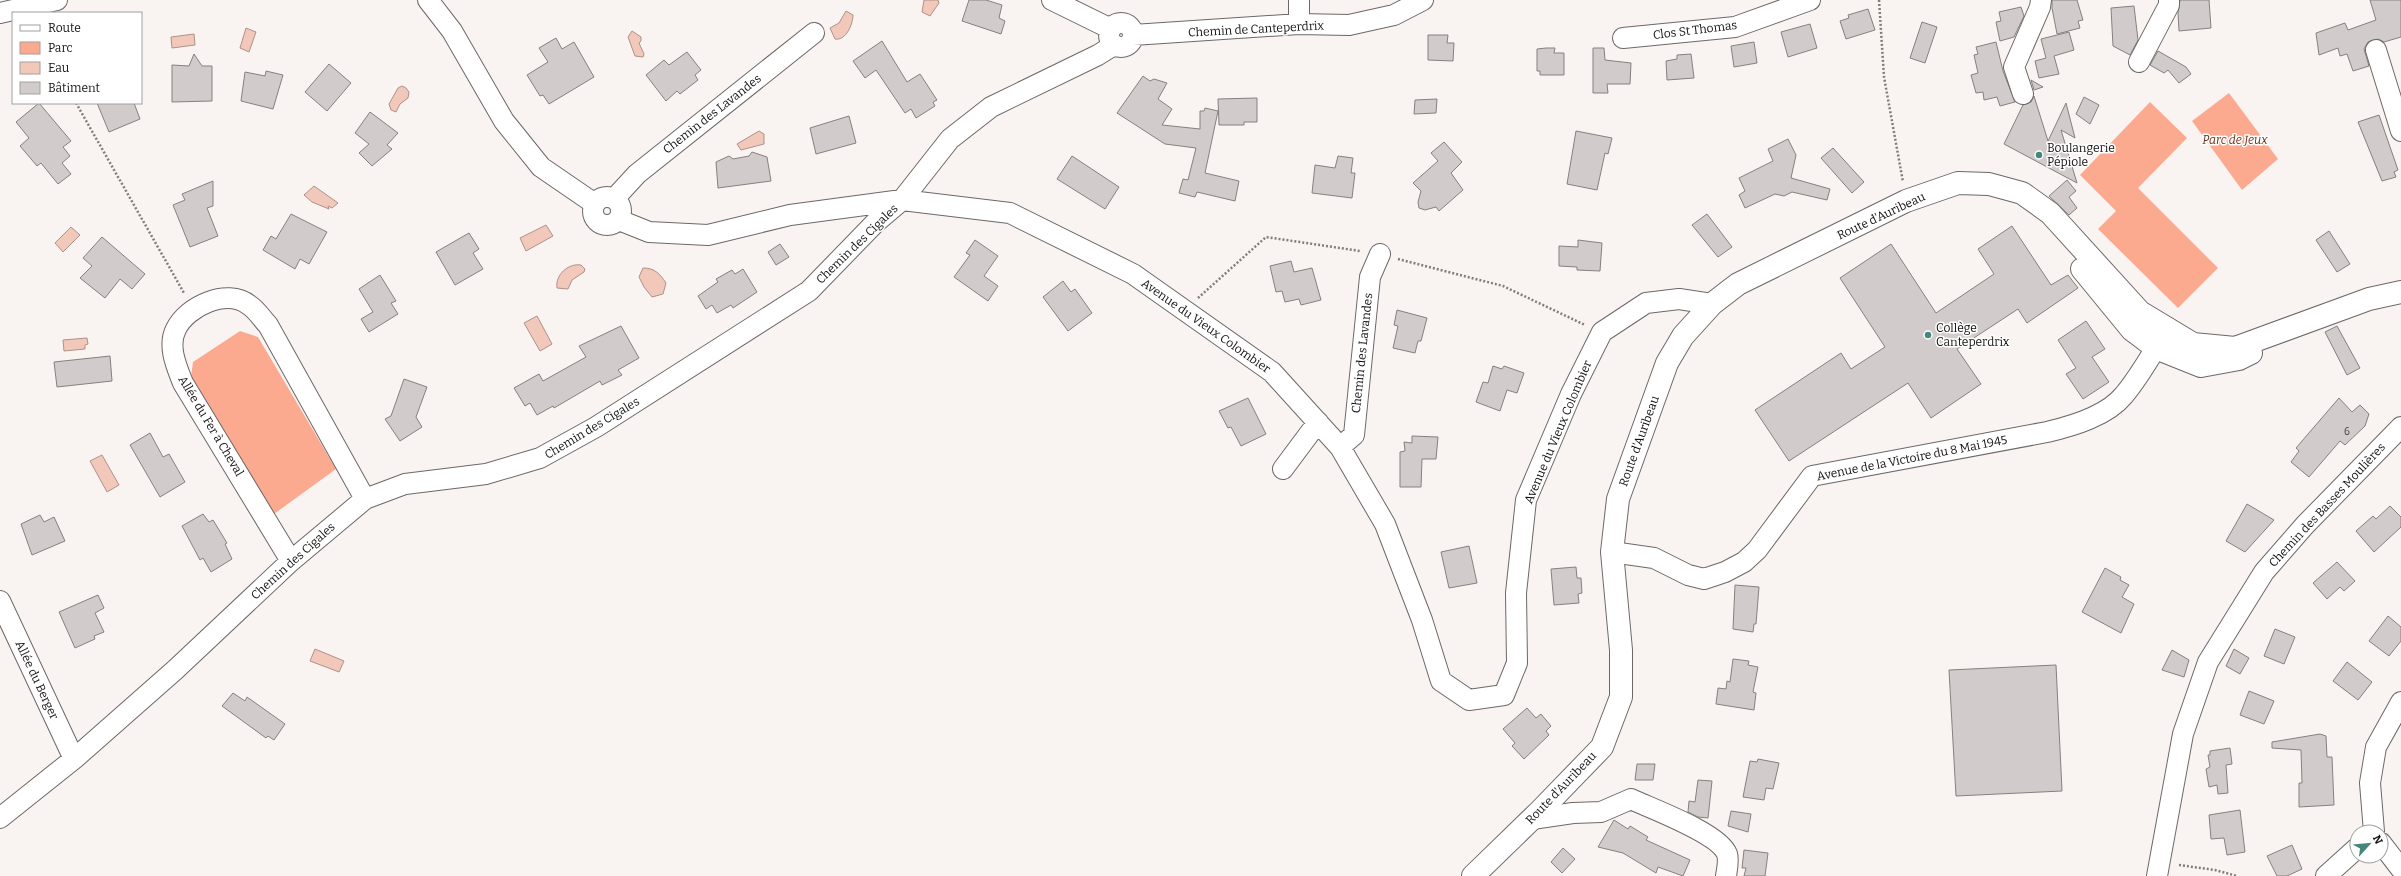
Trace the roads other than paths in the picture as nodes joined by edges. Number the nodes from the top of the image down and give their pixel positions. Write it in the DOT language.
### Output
graph roads {
  1 [pos="57,0"];
  2 [pos="428,0"];
  3 [pos="1052,0"];
  4 [pos="1299,0"];
  5 [pos="1423,0"];
  6 [pos="1810,0"];
  7 [pos="2041,0"];
  8 [pos="2169,0"];
  9 [pos="0,13"];
  10 [pos="1299,24"];
  11 [pos="814,33"];
  12 [pos="1112,37"];
  13 [pos="1623,38"];
  14 [pos="2376,50"];
  15 [pos="2139,62"];
  16 [pos="2023,94"];
  17 [pos="2401,131"];
  18 [pos="2022,193"];
  19 [pos="614,199"];
  20 [pos="902,200"];
  21 [pos="595,204"];
  22 [pos="619,220"];
  23 [pos="1380,254"];
  24 [pos="2401,292"];
  25 [pos="1712,304"];
  26 [pos="2314,319"];
  27 [pos="2168,328"];
  28 [pos="2156,348"];
  29 [pos="1318,422"];
  30 [pos="2401,427"];
  31 [pos="1340,447"];
  32 [pos="1283,469"];
  33 [pos="365,498"];
  34 [pos="1612,552"];
  35 [pos="291,561"];
  36 [pos="0,601"];
  37 [pos="2401,702"];
  38 [pos="74,759"];
  39 [pos="0,818"];
  40 [pos="1532,819"];
  41 [pos="2373,824"];
  42 [pos="2389,853"];
  43 [pos="2349,855"];
  44 [pos="2158,869"];
  45 [pos="2401,869"];
  46 [pos="1473,876"];
  47 [pos="1726,876"];
  48 [pos="2326,876"];
  1 -- 9 [label="street"];
  2 -- 21 [label="street"];
  3 -- 12 [label="street"];
  4 -- 10 [label="street"];
  5 -- 10 [label="street, Chemin de Canteperdrix"];
  6 -- 13 [label="street, Clos St Thomas"];
  7 -- 16 [label="street"];
  8 -- 15 [label="street"];
  10 -- 12 [label="street, Chemin de Canteperdrix"];
  11 -- 19 [label="street, Chemin des Lavandes"];
  12 -- 20 [label="street, Chemin des Cigales"];
  14 -- 17 [label="street"];
  18 -- 25 [label="street, Route d'Auribeau"];
  18 -- 27 [label="street, Route d'Auribeau"];
  18 -- 28 [label="street, Route d'Auribeau"];
  19 -- 21 [label="street"];
  19 -- 22 [label="street"];
  20 -- 22 [label="street, Avenue du Vieux Colombier"];
  20 -- 29 [label="street, Avenue du Vieux Colombier"];
  20 -- 33 [label="street, Chemin des Cigales"];
  21 -- 22 [label="street"];
  23 -- 31 [label="street, Chemin des Lavandes"];
  24 -- 26 [label="street, Route d'Auribeau"];
  25 -- 31 [label="street, Avenue du Vieux Colombier"];
  25 -- 34 [label="street, Route d'Auribeau"];
  26 -- 27 [label="street, Route d'Auribeau"];
  26 -- 28 [label="street, Route d'Auribeau"];
  27 -- 28 [label="street, Avenue de la Victoire du 8 Mai 1945"];
  28 -- 34 [label="street, Avenue de la Victoire du 8 Mai 1945"];
  29 -- 31 [label="street, Avenue du Vieux Colombier"];
  29 -- 32 [label="street"];
  30 -- 44 [label="street, Chemin des Basses Moulières"];
  33 -- 35 [label="street, Chemin des Cigales"];
  33 -- 35 [label="street, Allée du Fer à Cheval"];
  34 -- 40 [label="street, Route d'Auribeau"];
  35 -- 38 [label="street, Chemin des Cigales"];
  36 -- 38 [label="street, Allée du Berger"];
  37 -- 41 [label="street"];
  38 -- 39 [label="street, Chemin des Cigales"];
  40 -- 46 [label="street, Route d'Auribeau"];
  40 -- 47 [label="street"];
  42 -- 45 [label="street"];
  43 -- 48 [label="street"];
}
